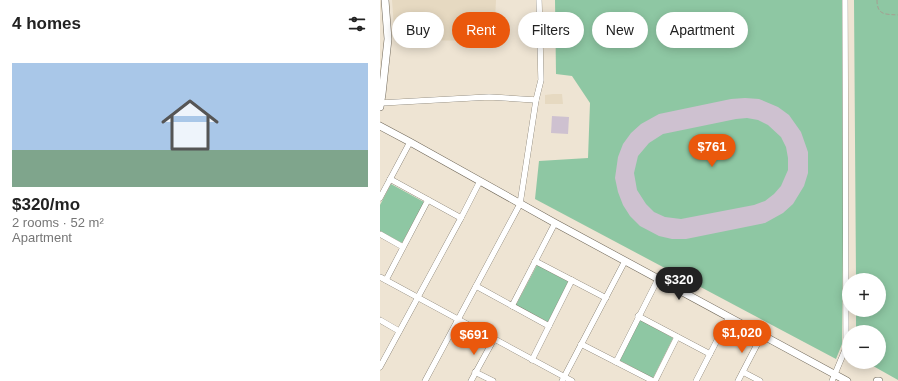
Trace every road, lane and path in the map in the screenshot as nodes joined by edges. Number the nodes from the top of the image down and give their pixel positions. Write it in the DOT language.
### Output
graph roads {
  1 [pos="385,0"];
  2 [pos="539,0"];
  3 [pos="845,0"];
  4 [pos="877,0"];
  5 [pos="898,15"];
  6 [pos="384,27"];
  7 [pos="536,100"];
  8 [pos="381,105"];
  9 [pos="380,126"];
  10 [pos="410,142"];
  11 [pos="390,179"];
  12 [pos="480,181"];
  13 [pos="380,198"];
  14 [pos="428,200"];
  15 [pos="520,204"];
  16 [pos="461,218"];
  17 [pos="555,223"];
  18 [pos="380,234"];
  19 [pos="403,247"];
  20 [pos="536,261"];
  21 [pos="625,261"];
  22 [pos="380,277"];
  23 [pos="658,279"];
  24 [pos="386,280"];
  25 [pos="572,280"];
  26 [pos="476,286"];
  27 [pos="419,298"];
  28 [pos="606,298"];
  29 [pos="512,306"];
  30 [pos="638,316"];
  31 [pos="729,317"];
  32 [pos="458,319"];
  33 [pos="380,320"];
  34 [pos="549,326"];
  35 [pos="399,331"];
  36 [pos="762,335"];
  37 [pos="677,337"];
  38 [pos="494,339"];
  39 [pos="581,344"];
  40 [pos="710,354"];
  41 [pos="532,360"];
  42 [pos="616,362"];
  43 [pos="380,367"];
  44 [pos="475,372"];
  45 [pos="743,372"];
  46 [pos="834,378"];
  47 [pos="563,379"];
  48 [pos="425,381"];
  49 [pos="471,381"];
  50 [pos="493,381"];
  51 [pos="572,381"];
  52 [pos="654,381"];
  53 [pos="696,381"];
  54 [pos="738,381"];
  55 [pos="760,381"];
  56 [pos="847,381"];
  1 -- 6 [label="street"];
  2 -- 7 [label="street"];
  3 -- 46 [label="street"];
  4 -- 5 [label="path"];
  6 -- 8 [label="street"];
  7 -- 8 [label="street"];
  7 -- 15 [label="street"];
  9 -- 10 [label="street"];
  10 -- 11 [label="street"];
  10 -- 12 [label="street"];
  11 -- 13 [label="street"];
  11 -- 14 [label="street"];
  12 -- 15 [label="street"];
  12 -- 16 [label="street"];
  14 -- 16 [label="street"];
  14 -- 19 [label="street"];
  15 -- 17 [label="street"];
  15 -- 26 [label="street"];
  16 -- 27 [label="street"];
  17 -- 20 [label="street"];
  17 -- 21 [label="street"];
  18 -- 19 [label="street"];
  19 -- 24 [label="street"];
  20 -- 25 [label="street"];
  20 -- 29 [label="street"];
  21 -- 23 [label="street"];
  21 -- 28 [label="street"];
  22 -- 24 [label="street"];
  23 -- 30 [label="street"];
  23 -- 31 [label="street"];
  24 -- 27 [label="street"];
  25 -- 28 [label="street"];
  25 -- 34 [label="street"];
  26 -- 29 [label="street"];
  26 -- 32 [label="street"];
  27 -- 32 [label="street"];
  27 -- 35 [label="street"];
  28 -- 39 [label="street"];
  29 -- 34 [label="street"];
  30 -- 37 [label="street"];
  30 -- 42 [label="street"];
  31 -- 36 [label="street"];
  31 -- 40 [label="street"];
  32 -- 38 [label="street"];
  32 -- 48 [label="street"];
  33 -- 35 [label="street"];
  34 -- 41 [label="street"];
  35 -- 43 [label="street"];
  36 -- 45 [label="street"];
  36 -- 46 [label="street"];
  37 -- 40 [label="street"];
  37 -- 52 [label="street"];
  38 -- 41 [label="street"];
  38 -- 44 [label="street"];
  39 -- 42 [label="street"];
  39 -- 47 [label="street"];
  40 -- 53 [label="street"];
  41 -- 47 [label="street"];
  42 -- 52 [label="street"];
  44 -- 49 [label="street"];
  44 -- 50 [label="street"];
  45 -- 54 [label="street"];
  45 -- 55 [label="street"];
  46 -- 56 [label="street"];
  47 -- 51 [label="street"];
}
